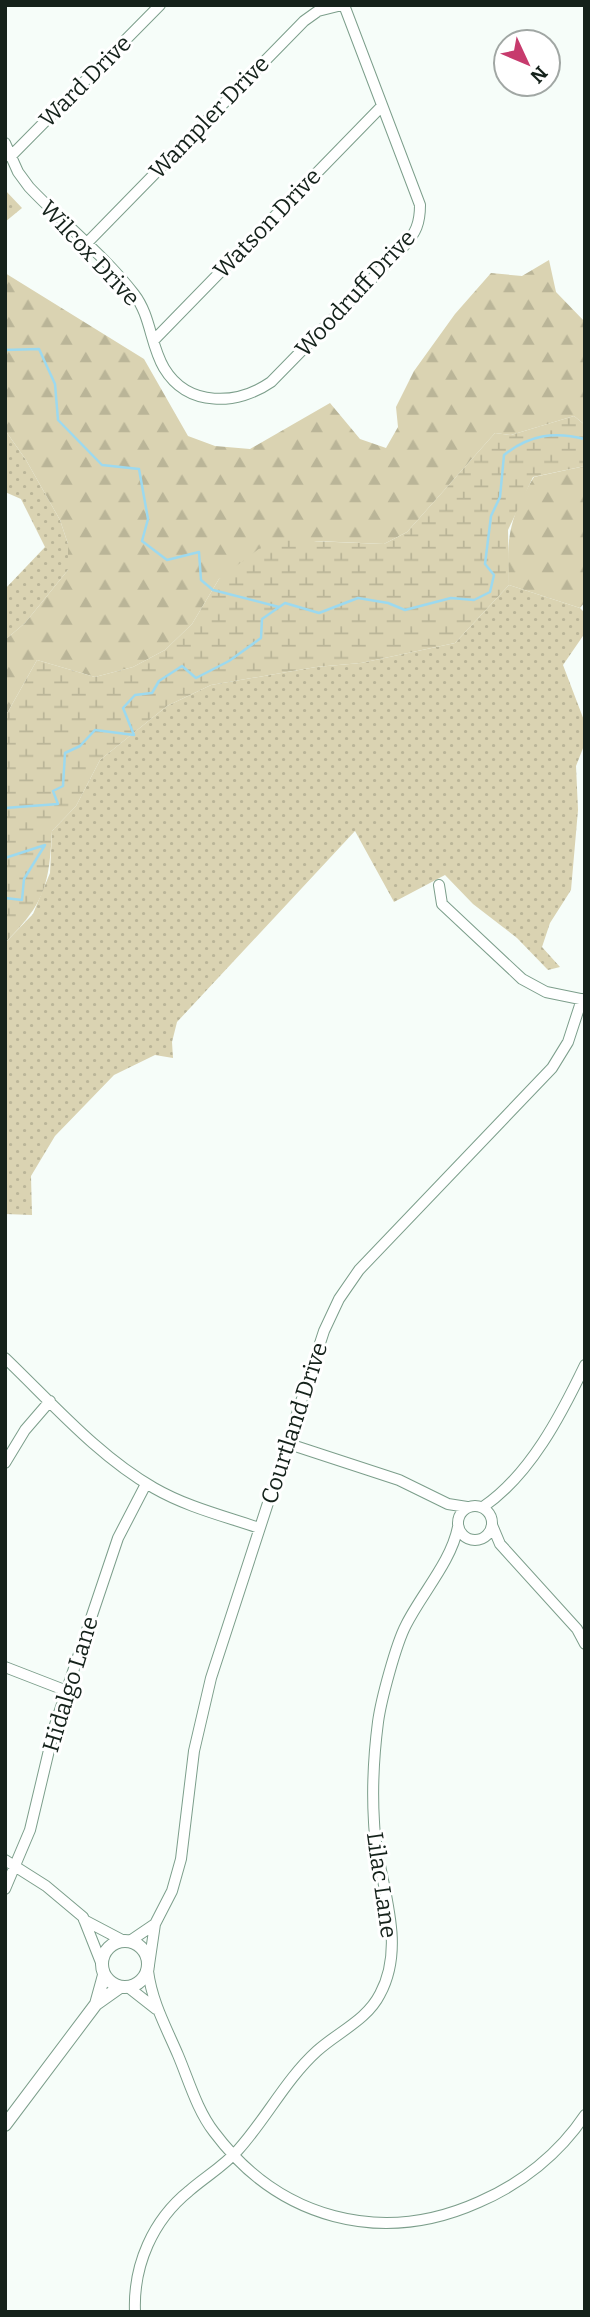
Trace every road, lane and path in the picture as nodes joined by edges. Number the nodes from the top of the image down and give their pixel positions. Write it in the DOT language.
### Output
graph roads {
  1 [pos="160,5"];
  2 [pos="343,5"];
  3 [pos="381,107"];
  4 [pos="5,143"];
  5 [pos="10,157"];
  6 [pos="86,244"];
  7 [pos="154,340"];
  8 [pos="238,399"];
  9 [pos="439,885"];
  10 [pos="583,999"];
  11 [pos="5,1358"];
  12 [pos="585,1365"];
  13 [pos="50,1401"];
  14 [pos="286,1443"];
  15 [pos="5,1463"];
  16 [pos="146,1483"];
  17 [pos="448,1504"];
  18 [pos="467,1507"];
  19 [pos="489,1516"];
  20 [pos="458,1522"];
  21 [pos="260,1528"];
  22 [pos="484,1538"];
  23 [pos="468,1539"];
  24 [pos="500,1544"];
  25 [pos="454,1546"];
  26 [pos="585,1644"];
  27 [pos="5,1667"];
  28 [pos="67,1691"];
  29 [pos="5,1860"];
  30 [pos="16,1866"];
  31 [pos="5,1889"];
  32 [pos="84,1920"];
  33 [pos="155,1924"];
  34 [pos="126,1940"];
  35 [pos="148,1968"];
  36 [pos="103,1970"];
  37 [pos="124,1987"];
  38 [pos="96,2004"];
  39 [pos="156,2009"];
  40 [pos="585,2115"];
  41 [pos="5,2125"];
  42 [pos="234,2155"];
  43 [pos="135,2312"];
  1 -- 5 [label="street, Ward Drive"];
  2 -- 3 [label="street, Woodruff Drive"];
  2 -- 6 [label="street, Wampler Drive"];
  3 -- 7 [label="street, Watson Drive"];
  3 -- 8 [label="street, Woodruff Drive"];
  4 -- 5 [label="street, Wilcox Drive"];
  5 -- 6 [label="street, Wilcox Drive"];
  6 -- 7 [label="street, Wilcox Drive"];
  7 -- 8 [label="street, Wilcox Drive"];
  9 -- 10 [label="street"];
  10 -- 14 [label="street, Courtland Drive"];
  11 -- 13 [label="street"];
  12 -- 19 [label="street"];
  13 -- 15 [label="street"];
  13 -- 16 [label="street"];
  14 -- 17 [label="street"];
  14 -- 21 [label="street, Courtland Drive"];
  16 -- 21 [label="street"];
  16 -- 28 [label="street, Hidalgo Lane"];
  17 -- 18 [label="street"];
  17 -- 20 [label="street"];
  18 -- 19 [label="street"];
  18 -- 20 [label="street"];
  19 -- 22 [label="street"];
  19 -- 24 [label="street"];
  20 -- 23 [label="street"];
  20 -- 25 [label="street, Lilac Lane"];
  21 -- 33 [label="street, Courtland Drive"];
  22 -- 23 [label="street"];
  22 -- 24 [label="street"];
  23 -- 25 [label="street"];
  24 -- 26 [label="street"];
  25 -- 42 [label="street, Lilac Lane"];
  27 -- 28 [label="street"];
  28 -- 30 [label="street, Hidalgo Lane"];
  29 -- 30 [label="street"];
  30 -- 31 [label="street, Hidalgo Lane"];
  30 -- 32 [label="street"];
  32 -- 34 [label="street"];
  32 -- 36 [label="street"];
  33 -- 34 [label="street"];
  33 -- 35 [label="street, Courtland Drive"];
  34 -- 35 [label="street"];
  34 -- 36 [label="street"];
  35 -- 37 [label="street"];
  35 -- 39 [label="street"];
  36 -- 37 [label="street"];
  36 -- 38 [label="street"];
  37 -- 38 [label="street"];
  37 -- 39 [label="street"];
  38 -- 41 [label="street"];
  39 -- 42 [label="street"];
  40 -- 42 [label="street"];
  42 -- 43 [label="street, Lilac Lane"];
}
